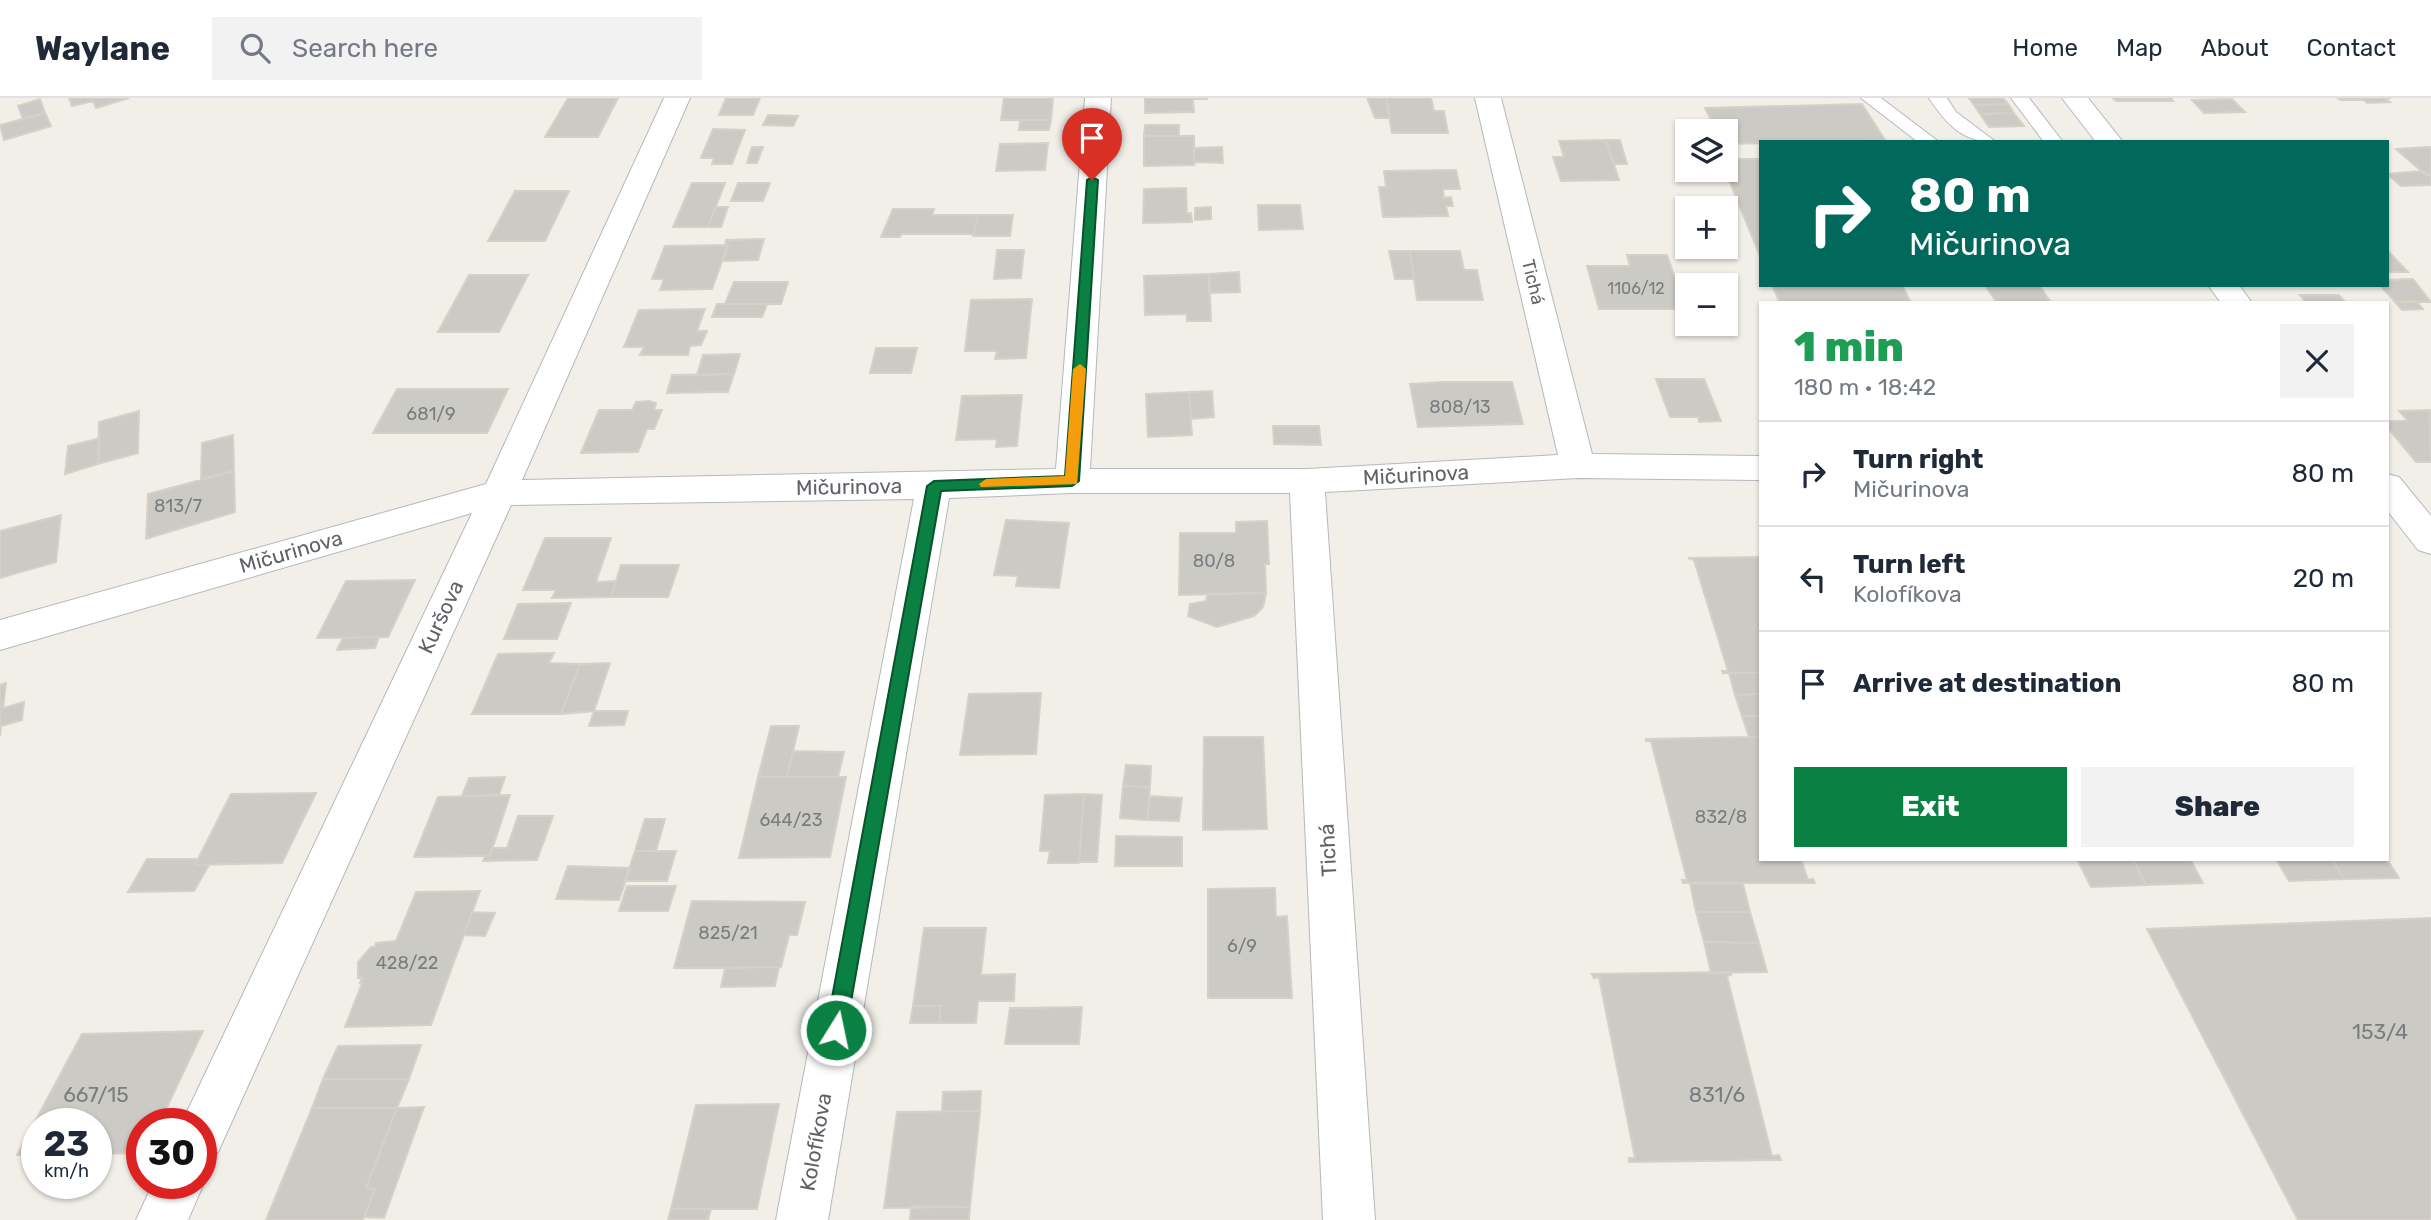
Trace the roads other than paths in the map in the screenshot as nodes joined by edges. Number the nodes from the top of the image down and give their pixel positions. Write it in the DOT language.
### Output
graph roads {
  1 [pos="677,98"];
  2 [pos="1098,98"];
  3 [pos="1488,98"];
  4 [pos="1870,98"];
  5 [pos="1938,98"];
  6 [pos="2020,98"];
  7 [pos="2076,98"];
  8 [pos="1927,140"];
  9 [pos="1984,140"];
  10 [pos="2052,140"];
  11 [pos="2108,140"];
  12 [pos="2225,287"];
  13 [pos="2235,301"];
  14 [pos="1578,466"];
  15 [pos="1759,468"];
  16 [pos="1072,481"];
  17 [pos="1307,481"];
  18 [pos="934,486"];
  19 [pos="2389,488"];
  20 [pos="499,493"];
  21 [pos="2415,520"];
  22 [pos="0,635"];
  23 [pos="214,1108"];
  24 [pos="172,1199"];
  25 [pos="162,1220"];
  26 [pos="802,1220"];
  27 [pos="1349,1220"];
  1 -- 20 [label="street, Kuršova"];
  2 -- 16 [label="street"];
  3 -- 14 [label="street, Tichá"];
  4 -- 8 [label="lane"];
  5 -- 9 [label="lane"];
  6 -- 10 [label="lane"];
  7 -- 11 [label="street"];
  12 -- 13 [label="street"];
  14 -- 15 [label="street, Mičurinova"];
  14 -- 17 [label="street, Mičurinova"];
  16 -- 17 [label="street, Mičurinova"];
  16 -- 18 [label="street, Mičurinova"];
  17 -- 27 [label="street, Tichá"];
  18 -- 20 [label="street, Mičurinova"];
  18 -- 26 [label="street, Kolofíkova"];
  19 -- 21 [label="street"];
  20 -- 22 [label="street, Mičurinova"];
  20 -- 23 [label="street, Kuršova"];
  24 -- 25 [label="street"];
}
